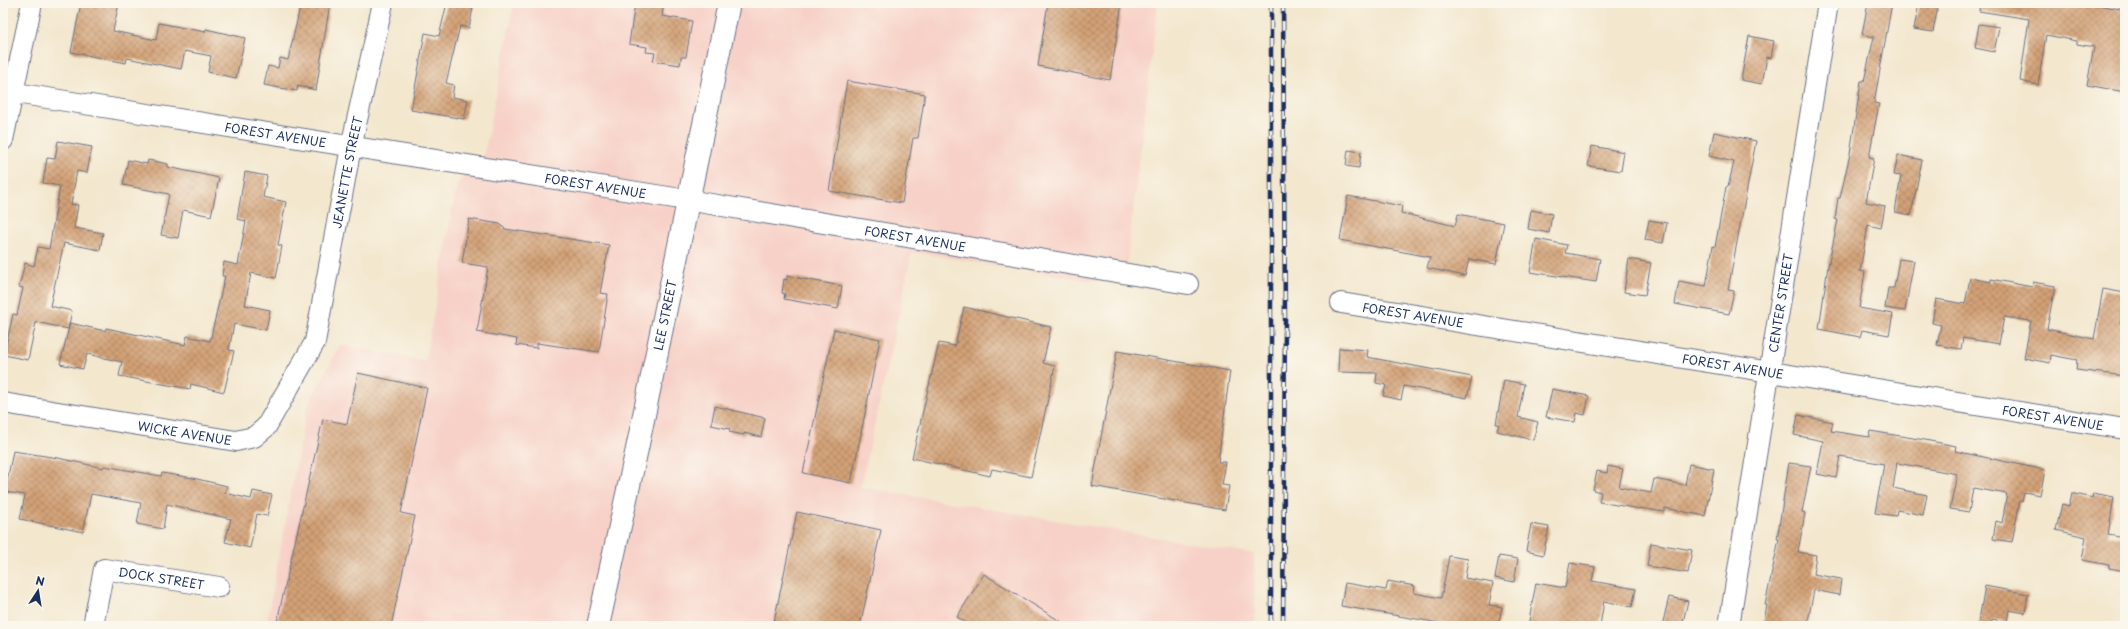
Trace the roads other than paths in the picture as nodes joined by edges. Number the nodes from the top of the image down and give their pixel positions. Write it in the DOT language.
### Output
graph roads {
  1 [pos="32,3"];
  2 [pos="383,3"];
  3 [pos="729,3"];
  4 [pos="1828,3"];
  5 [pos="8,92"];
  6 [pos="3,140"];
  7 [pos="351,147"];
  8 [pos="687,200"];
  9 [pos="1188,284"];
  10 [pos="1341,303"];
  11 [pos="315,342"];
  12 [pos="1769,372"];
  13 [pos="3,403"];
  14 [pos="2125,429"];
  15 [pos="219,587"];
  16 [pos="93,626"];
  17 [pos="598,626"];
  18 [pos="1729,626"];
  1 -- 5 [label="street"];
  2 -- 7 [label="street, JEANETTE STREET"];
  3 -- 8 [label="main road, LEE STREET"];
  4 -- 12 [label="street, CENTER STREET"];
  5 -- 6 [label="street"];
  5 -- 7 [label="street, FOREST AVENUE"];
  7 -- 8 [label="street, FOREST AVENUE"];
  7 -- 11 [label="street, JEANETTE STREET"];
  8 -- 9 [label="street, FOREST AVENUE"];
  8 -- 17 [label="main road, LEE STREET"];
  10 -- 12 [label="street, FOREST AVENUE"];
  11 -- 13 [label="street, WICKE AVENUE"];
  12 -- 14 [label="street, FOREST AVENUE"];
  12 -- 18 [label="street, CENTER STREET"];
  15 -- 16 [label="street, DOCK STREET"];
}
